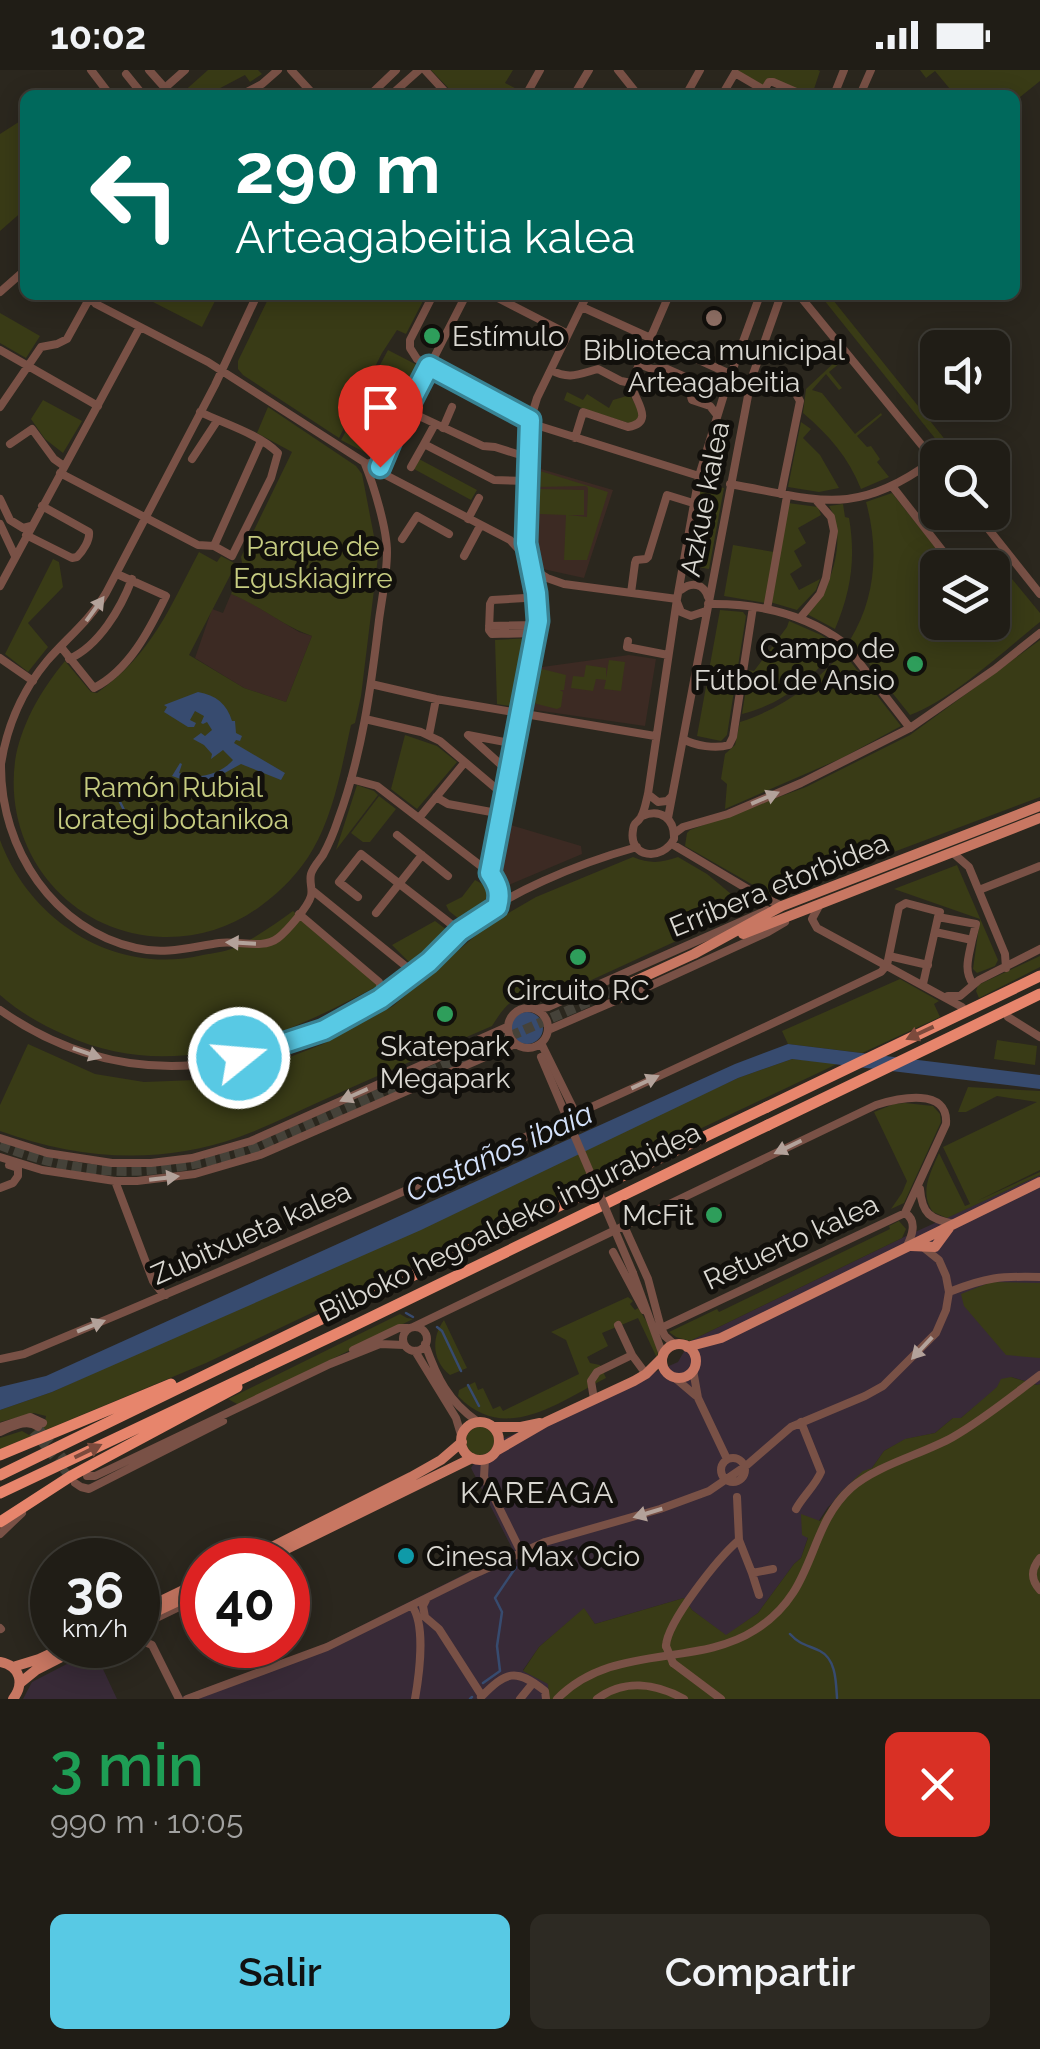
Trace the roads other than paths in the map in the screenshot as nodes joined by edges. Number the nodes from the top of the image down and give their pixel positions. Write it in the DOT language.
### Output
graph roads {
  1 [pos="91,70"];
  2 [pos="149,70"];
  3 [pos="278,70"];
  4 [pos="291,70"];
  5 [pos="396,70"];
  6 [pos="422,70"];
  7 [pos="618,70"];
  8 [pos="180,71"];
  9 [pos="126,74"];
  10 [pos="165,88"];
  11 [pos="764,89"];
  12 [pos="106,90"];
  13 [pos="138,90"];
  14 [pos="162,90"];
  15 [pos="251,90"];
  16 [pos="309,90"];
  17 [pos="375,90"];
  18 [pos="398,90"];
  19 [pos="443,90"];
  20 [pos="634,90"];
  21 [pos="725,90"];
  22 [pos="20,274"];
  23 [pos="0,292"];
  24 [pos="88,300"];
  25 [pos="92,300"];
  26 [pos="255,300"];
  27 [pos="431,300"];
  28 [pos="463,300"];
  29 [pos="502,300"];
  30 [pos="585,300"];
  31 [pos="667,300"];
  32 [pos="758,300"];
  33 [pos="779,300"];
  34 [pos="803,300"];
  35 [pos="582,306"];
  36 [pos="754,310"];
  37 [pos="773,315"];
  38 [pos="140,327"];
  39 [pos="568,334"];
  40 [pos="650,337"];
  41 [pos="0,350"];
  42 [pos="229,355"];
  43 [pos="208,362"];
  44 [pos="639,364"];
  45 [pos="27,366"];
  46 [pos="429,366"];
  47 [pos="551,370"];
  48 [pos="221,371"];
  49 [pos="730,374"];
  50 [pos="236,380"];
  51 [pos="751,380"];
  52 [pos="631,383"];
  53 [pos="215,384"];
  54 [pos="98,406"];
  55 [pos="0,407"];
  56 [pos="452,408"];
  57 [pos="406,410"];
  58 [pos="200,412"];
  59 [pos="717,415"];
  60 [pos="217,420"];
  61 [pos="530,420"];
  62 [pos="439,426"];
  63 [pos="575,438"];
  64 [pos="261,440"];
  65 [pos="920,442"];
  66 [pos="10,444"];
  67 [pos="424,444"];
  68 [pos="530,458"];
  69 [pos="192,459"];
  70 [pos="382,461"];
  71 [pos="366,464"];
  72 [pos="411,467"];
  73 [pos="62,469"];
  74 [pos="378,471"];
  75 [pos="920,471"];
  76 [pos="699,476"];
  77 [pos="394,480"];
  78 [pos="528,482"];
  79 [pos="730,484"];
  80 [pos="892,486"];
  81 [pos="784,495"];
  82 [pos="376,496"];
  83 [pos="479,498"];
  84 [pos="0,500"];
  85 [pos="817,500"];
  86 [pos="693,503"];
  87 [pos="42,506"];
  88 [pos="145,517"];
  89 [pos="468,519"];
  90 [pos="0,524"];
  91 [pos="31,526"];
  92 [pos="480,526"];
  93 [pos="526,527"];
  94 [pos="989,530"];
  95 [pos="449,534"];
  96 [pos="26,535"];
  97 [pos="402,539"];
  98 [pos="510,540"];
  99 [pos="214,546"];
  100 [pos="942,550"];
  101 [pos="464,556"];
  102 [pos="16,557"];
  103 [pos="529,563"];
  104 [pos="117,574"];
  105 [pos="132,579"];
  106 [pos="1,582"];
  107 [pos="630,593"];
  108 [pos="1040,594"];
  109 [pos="678,597"];
  110 [pos="525,598"];
  111 [pos="707,604"];
  112 [pos="753,607"];
  113 [pos="767,609"];
  114 [pos="800,618"];
  115 [pos="536,629"];
  116 [pos="1040,633"];
  117 [pos="628,641"];
  118 [pos="61,647"];
  119 [pos="668,655"];
  120 [pos="69,659"];
  121 [pos="0,661"];
  122 [pos="31,683"];
  123 [pos="372,684"];
  124 [pos="436,699"];
  125 [pos="521,714"];
  126 [pos="365,719"];
  127 [pos="910,728"];
  128 [pos="429,735"];
  129 [pos="656,736"];
  130 [pos="684,739"];
  131 [pos="515,744"];
  132 [pos="465,762"];
  133 [pos="510,772"];
  134 [pos="351,779"];
  135 [pos="648,794"];
  136 [pos="436,796"];
  137 [pos="505,796"];
  138 [pos="672,796"];
  139 [pos="1040,806"];
  140 [pos="502,814"];
  141 [pos="642,816"];
  142 [pos="419,818"];
  143 [pos="668,818"];
  144 [pos="1040,818"];
  145 [pos="675,833"];
  146 [pos="397,835"];
  147 [pos="672,844"];
  148 [pos="636,847"];
  149 [pos="954,853"];
  150 [pos="422,855"];
  151 [pos="1040,866"];
  152 [pos="490,873"];
  153 [pos="448,876"];
  154 [pos="399,884"];
  155 [pos="312,890"];
  156 [pos="978,890"];
  157 [pos="500,891"];
  158 [pos="518,894"];
  159 [pos="756,894"];
  160 [pos="358,897"];
  161 [pos="820,904"];
  162 [pos="782,906"];
  163 [pos="497,907"];
  164 [pos="801,912"];
  165 [pos="758,913"];
  166 [pos="299,914"];
  167 [pos="376,914"];
  168 [pos="938,917"];
  169 [pos="460,931"];
  170 [pos="935,932"];
  171 [pos="972,940"];
  172 [pos="1040,950"];
  173 [pos="694,954"];
  174 [pos="888,960"];
  175 [pos="928,964"];
  176 [pos="1010,966"];
  177 [pos="421,969"];
  178 [pos="1040,976"];
  179 [pos="923,984"];
  180 [pos="973,984"];
  181 [pos="622,987"];
  182 [pos="1040,994"];
  183 [pos="945,996"];
  184 [pos="960,996"];
  185 [pos="380,999"];
  186 [pos="537,1009"];
  187 [pos="0,1010"];
  188 [pos="1008,1017"];
  189 [pos="507,1027"];
  190 [pos="548,1030"];
  191 [pos="1038,1034"];
  192 [pos="515,1044"];
  193 [pos="538,1045"];
  194 [pos="576,1114"];
  195 [pos="0,1138"];
  196 [pos="0,1159"];
  197 [pos="115,1181"];
  198 [pos="921,1182"];
  199 [pos="1040,1182"];
  200 [pos="0,1188"];
  201 [pos="904,1213"];
  202 [pos="952,1225"];
  203 [pos="624,1226"];
  204 [pos="942,1240"];
  205 [pos="908,1246"];
  206 [pos="924,1248"];
  207 [pos="612,1252"];
  208 [pos="939,1260"];
  209 [pos="634,1272"];
  210 [pos="1040,1277"];
  211 [pos="949,1292"];
  212 [pos="166,1295"];
  213 [pos="454,1308"];
  214 [pos="652,1322"];
  215 [pos="618,1325"];
  216 [pos="411,1328"];
  217 [pos="661,1328"];
  218 [pos="721,1338"];
  219 [pos="426,1342"];
  220 [pos="404,1345"];
  221 [pos="675,1345"];
  222 [pos="688,1346"];
  223 [pos="415,1351"];
  224 [pos="249,1354"];
  225 [pos="632,1356"];
  226 [pos="288,1357"];
  227 [pos="662,1357"];
  228 [pos="0,1358"];
  229 [pos="330,1364"];
  230 [pos="694,1368"];
  231 [pos="646,1374"];
  232 [pos="1040,1374"];
  233 [pos="673,1377"];
  234 [pos="634,1381"];
  235 [pos="270,1393"];
  236 [pos="594,1400"];
  237 [pos="700,1402"];
  238 [pos="478,1422"];
  239 [pos="546,1422"];
  240 [pos="801,1422"];
  241 [pos="493,1427"];
  242 [pos="38,1428"];
  243 [pos="0,1431"];
  244 [pos="462,1440"];
  245 [pos="496,1451"];
  246 [pos="0,1455"];
  247 [pos="472,1458"];
  248 [pos="485,1459"];
  249 [pos="726,1459"];
  250 [pos="745,1467"];
  251 [pos="0,1475"];
  252 [pos="742,1478"];
  253 [pos="726,1481"];
  254 [pos="48,1489"];
  255 [pos="0,1493"];
  256 [pos="737,1497"];
  257 [pos="796,1510"];
  258 [pos="0,1522"];
  259 [pos="0,1534"];
  260 [pos="290,1538"];
  261 [pos="309,1538"];
  262 [pos="739,1540"];
  263 [pos="520,1552"];
  264 [pos="1040,1558"];
  265 [pos="773,1568"];
  266 [pos="752,1573"];
  267 [pos="1040,1590"];
  268 [pos="758,1596"];
  269 [pos="426,1600"];
  270 [pos="412,1606"];
  271 [pos="429,1621"];
  272 [pos="419,1629"];
  273 [pos="160,1659"];
  274 [pos="0,1662"];
  275 [pos="30,1662"];
  276 [pos="13,1667"];
  277 [pos="40,1668"];
  278 [pos="20,1683"];
  279 [pos="532,1683"];
  280 [pos="481,1698"];
  281 [pos="14,1699"];
  282 [pos="183,1699"];
  283 [pos="415,1699"];
  284 [pos="520,1699"];
  285 [pos="546,1699"];
  286 [pos="557,1699"];
  287 [pos="597,1699"];
  288 [pos="684,1699"];
  289 [pos="722,1699"];
  1 -- 12 [label="street"];
  2 -- 10 [label="street"];
  3 -- 15 [label="street"];
  4 -- 16 [label="street"];
  5 -- 17 [label="street"];
  6 -- 18 [label="street"];
  6 -- 19 [label="street"];
  7 -- 20 [label="street"];
  8 -- 10 [label="street"];
  9 -- 13 [label="street"];
  10 -- 14 [label="street"];
  11 -- 21 [label="street"];
  22 -- 23 [label="street"];
  24 -- 45 [label="street"];
  25 -- 38 [label="street"];
  26 -- 42 [label="street"];
  27 -- 46 [label="street"];
  28 -- 46 [label="street"];
  29 -- 39 [label="street"];
  30 -- 35 [label="street"];
  31 -- 40 [label="street"];
  32 -- 36 [label="street, Azkue kalea"];
  33 -- 37 [label="street, Azkue kalea"];
  34 -- 65 [label="street"];
  35 -- 39 [label="street"];
  35 -- 40 [label="street"];
  36 -- 37 [label="street"];
  36 -- 49 [label="street, Azkue kalea"];
  37 -- 51 [label="street, Azkue kalea"];
  38 -- 43 [label="street"];
  38 -- 54 [label="street"];
  39 -- 47 [label="street"];
  40 -- 44 [label="street"];
  40 -- 49 [label="street"];
  41 -- 45 [label="street"];
  42 -- 43 [label="street"];
  42 -- 48 [label="street"];
  42 -- 50 [label="street"];
  43 -- 48 [label="street"];
  44 -- 52 [label="street"];
  44 -- 59 [label="street"];
  45 -- 54 [label="street"];
  45 -- 55 [label="street"];
  46 -- 57 [label="street"];
  46 -- 61 [label="street"];
  47 -- 52 [label="street"];
  47 -- 61 [label="street"];
  48 -- 50 [label="street"];
  48 -- 53 [label="street"];
  49 -- 59 [label="street, Azkue kalea"];
  50 -- 53 [label="street"];
  50 -- 71 [label="street"];
  51 -- 79 [label="street, Azkue kalea"];
  51 -- 81 [label="street"];
  52 -- 63 [label="street"];
  53 -- 58 [label="street"];
  54 -- 73 [label="street"];
  56 -- 62 [label="street"];
  57 -- 62 [label="street"];
  57 -- 70 [label="street"];
  58 -- 60 [label="street"];
  58 -- 88 [label="street"];
  59 -- 76 [label="street, Azkue kalea"];
  60 -- 64 [label="street"];
  60 -- 69 [label="street"];
  61 -- 63 [label="street"];
  61 -- 68 [label="street"];
  62 -- 67 [label="street"];
  62 -- 68 [label="street"];
  63 -- 76 [label="street"];
  64 -- 99 [label="street"];
  64 -- 99 [label="street"];
  66 -- 73 [label="street"];
  67 -- 72 [label="street"];
  67 -- 78 [label="street"];
  68 -- 78 [label="street"];
  70 -- 71 [label="street"];
  70 -- 74 [label="street"];
  71 -- 74 [label="street"];
  71 -- 82 [label="street"];
  73 -- 87 [label="street"];
  73 -- 88 [label="street"];
  74 -- 77 [label="street"];
  74 -- 82 [label="street"];
  75 -- 80 [label="street"];
  76 -- 86 [label="street, Azkue kalea"];
  77 -- 82 [label="street"];
  77 -- 89 [label="street"];
  78 -- 93 [label="street"];
  79 -- 81 [label="street"];
  79 -- 111 [label="street, Azkue kalea"];
  80 -- 85 [label="street"];
  80 -- 100 [label="street"];
  81 -- 85 [label="street"];
  81 -- 113 [label="street"];
  82 -- 123 [label="street"];
  83 -- 89 [label="street"];
  84 -- 91 [label="street"];
  85 -- 114 [label="street"];
  86 -- 107 [label="street"];
  86 -- 109 [label="street, Azkue kalea"];
  87 -- 91 [label="street"];
  87 -- 96 [label="street"];
  88 -- 99 [label="street"];
  88 -- 104 [label="street"];
  89 -- 92 [label="street"];
  90 -- 102 [label="street"];
  91 -- 96 [label="street"];
  92 -- 98 [label="street"];
  92 -- 101 [label="street"];
  93 -- 98 [label="street"];
  93 -- 103 [label="street"];
  94 -- 108 [label="street"];
  95 -- 97 [label="street"];
  96 -- 102 [label="street"];
  98 -- 103 [label="street"];
  102 -- 106 [label="street"];
  103 -- 107 [label="street"];
  103 -- 115 [label="street"];
  104 -- 105 [label="street"];
  118 -- 104 [label="street, one-way"];
  105 -- 120 [label="street"];
  105 -- 120 [label="street"];
  107 -- 109 [label="street"];
  109 -- 111 [label="street"];
  109 -- 111 [label="street"];
  109 -- 119 [label="street, Azkue kalea"];
  110 -- 115 [label="street"];
  111 -- 112 [label="street"];
  111 -- 130 [label="street, Azkue kalea"];
  112 -- 113 [label="street"];
  112 -- 130 [label="street"];
  113 -- 114 [label="street"];
  114 -- 127 [label="street"];
  115 -- 125 [label="street"];
  116 -- 127 [label="street"];
  117 -- 119 [label="street"];
  118 -- 120 [label="street"];
  118 -- 122 [label="street"];
  119 -- 129 [label="street, Azkue kalea"];
  121 -- 122 [label="street"];
  166 -- 122 [label="street, one-way"];
  123 -- 124 [label="street"];
  123 -- 126 [label="street"];
  124 -- 125 [label="street"];
  124 -- 128 [label="street"];
  125 -- 129 [label="street"];
  125 -- 131 [label="street"];
  126 -- 128 [label="street"];
  126 -- 134 [label="street"];
  145 -- 127 [label="street, one-way"];
  128 -- 132 [label="street"];
  129 -- 135 [label="street, Azkue kalea"];
  130 -- 138 [label="street, Azkue kalea"];
  131 -- 133 [label="street"];
  131 -- 133 [label="street"];
  132 -- 136 [label="street"];
  132 -- 137 [label="street"];
  133 -- 137 [label="street"];
  134 -- 142 [label="street"];
  134 -- 155 [label="street"];
  135 -- 138 [label="street"];
  135 -- 141 [label="street, Azkue kalea"];
  136 -- 140 [label="street"];
  136 -- 142 [label="street"];
  137 -- 140 [label="street"];
  138 -- 143 [label="street, Azkue kalea"];
  139 -- 162 [label="main road, Erribera etorbidea"];
  140 -- 152 [label="street"];
  141 -- 143 [label="street"];
  141 -- 148 [label="street"];
  142 -- 152 [label="street"];
  143 -- 145 [label="street"];
  144 -- 149 [label="main road, Erribera etorbidea"];
  145 -- 147 [label="street"];
  146 -- 150 [label="street"];
  147 -- 148 [label="street"];
  147 -- 159 [label="street"];
  148 -- 158 [label="street"];
  149 -- 156 [label="street"];
  149 -- 161 [label="main road, Erribera etorbidea"];
  150 -- 153 [label="street"];
  150 -- 154 [label="street"];
  151 -- 156 [label="street"];
  152 -- 157 [label="street"];
  154 -- 160 [label="street"];
  154 -- 167 [label="street"];
  154 -- 169 [label="street"];
  155 -- 166 [label="street"];
  155 -- 177 [label="street"];
  156 -- 176 [label="street"];
  157 -- 158 [label="street"];
  157 -- 163 [label="street"];
  158 -- 163 [label="street"];
  159 -- 162 [label="street"];
  159 -- 165 [label="street"];
  161 -- 164 [label="main road, Erribera etorbidea"];
  161 -- 174 [label="street"];
  162 -- 165 [label="street, Erribera etorbidea"];
  162 -- 173 [label="main road"];
  163 -- 169 [label="street"];
  164 -- 173 [label="main road, Erribera etorbidea"];
  164 -- 190 [label="street, Erribera etorbidea"];
  165 -- 186 [label="street, Erribera etorbidea"];
  166 -- 185 [label="street"];
  168 -- 170 [label="street"];
  168 -- 171 [label="street"];
  168 -- 174 [label="street"];
  169 -- 177 [label="street"];
  170 -- 171 [label="street"];
  170 -- 175 [label="street"];
  171 -- 180 [label="street"];
  172 -- 176 [label="street"];
  173 -- 181 [label="main road"];
  174 -- 175 [label="street"];
  174 -- 179 [label="street"];
  194 -- 174 [label="street, Zubitxueta kalea, one-way"];
  175 -- 179 [label="street"];
  176 -- 180 [label="street"];
  177 -- 185 [label="street"];
  178 -- 224 [label="highway, Bilboko hegoaldeko ingurabidea, one-way, bridge"];
  179 -- 183 [label="street"];
  180 -- 184 [label="street"];
  182 -- 226 [label="highway, Bilboko hegoaldeko ingurabidea, bridge"];
  183 -- 184 [label="street"];
  183 -- 184 [label="street"];
  187 -- 185 [label="street, one-way"];
  186 -- 189 [label="street"];
  186 -- 190 [label="street"];
  188 -- 191 [label="street"];
  189 -- 192 [label="street"];
  189 -- 195 [label="street, one-way"];
  190 -- 193 [label="street"];
  192 -- 193 [label="street"];
  197 -- 192 [label="street, one-way"];
  193 -- 194 [label="street"];
  193 -- 209 [label="street, bridge"];
  194 -- 212 [label="street, Zubitxueta kalea"];
  196 -- 197 [label="street"];
  196 -- 200 [label="street"];
  197 -- 212 [label="street"];
  198 -- 201 [label="street"];
  198 -- 202 [label="street"];
  198 -- 203 [label="street, one-way"];
  199 -- 202 [label="main road, Retuerto kalea"];
  201 -- 205 [label="street, Retuerto kalea"];
  201 -- 217 [label="street, Retuerto kalea"];
  202 -- 204 [label="main road"];
  202 -- 205 [label="main road, Retuerto kalea"];
  203 -- 213 [label="street"];
  203 -- 217 [label="street"];
  204 -- 206 [label="main road"];
  204 -- 208 [label="street"];
  205 -- 206 [label="main road"];
  205 -- 218 [label="main road, Retuerto kalea"];
  206 -- 208 [label="street"];
  207 -- 214 [label="street"];
  208 -- 211 [label="street"];
  209 -- 214 [label="street"];
  209 -- 217 [label="street"];
  210 -- 211 [label="street"];
  211 -- 240 [label="street, one-way"];
  228 -- 212 [label="street, Zubitxueta kalea, one-way"];
  213 -- 216 [label="street"];
  213 -- 219 [label="street"];
  214 -- 227 [label="street"];
  215 -- 225 [label="street"];
  216 -- 219 [label="street"];
  216 -- 220 [label="street"];
  216 -- 229 [label="street"];
  217 -- 221 [label="street"];
  218 -- 222 [label="main road, Retuerto kalea"];
  218 -- 230 [label="main road, Retuerto kalea"];
  219 -- 223 [label="street"];
  219 -- 238 [label="street"];
  220 -- 223 [label="street"];
  220 -- 229 [label="street"];
  221 -- 222 [label="main road"];
  221 -- 227 [label="main road"];
  222 -- 230 [label="main road"];
  223 -- 244 [label="street"];
  224 -- 246 [label="highway"];
  224 -- 251 [label="highway, Bilboko hegoaldeko ingurabidea"];
  225 -- 231 [label="street"];
  225 -- 236 [label="street"];
  226 -- 254 [label="highway"];
  255 -- 226 [label="highway, Bilboko hegoaldeko ingurabidea, one-way"];
  227 -- 231 [label="main road"];
  227 -- 233 [label="main road"];
  229 -- 235 [label="street"];
  230 -- 233 [label="main road"];
  230 -- 237 [label="street"];
  231 -- 234 [label="main road"];
  232 -- 286 [label="street"];
  233 -- 234 [label="main road"];
  233 -- 237 [label="street"];
  234 -- 236 [label="main road"];
  235 -- 235 [label="street"];
  236 -- 239 [label="main road"];
  237 -- 249 [label="street"];
  238 -- 241 [label="main road"];
  238 -- 244 [label="main road"];
  239 -- 241 [label="main road"];
  239 -- 245 [label="main road"];
  240 -- 250 [label="street"];
  240 -- 257 [label="street"];
  241 -- 245 [label="main road"];
  242 -- 243 [label="street"];
  244 -- 247 [label="main road"];
  244 -- 260 [label="main road"];
  245 -- 248 [label="main road"];
  247 -- 248 [label="main road"];
  247 -- 261 [label="main road"];
  248 -- 263 [label="street"];
  249 -- 250 [label="street"];
  249 -- 253 [label="street"];
  250 -- 252 [label="street"];
  250 -- 253 [label="street"];
  252 -- 253 [label="street"];
  252 -- 256 [label="street"];
  253 -- 256 [label="street"];
  253 -- 263 [label="street, one-way"];
  254 -- 258 [label="highway"];
  254 -- 259 [label="street"];
  256 -- 262 [label="street"];
  262 -- 266 [label="street"];
  262 -- 289 [label="street, bridge"];
  263 -- 269 [label="street"];
  264 -- 267 [label="street"];
  265 -- 266 [label="street"];
  266 -- 268 [label="street"];
  269 -- 270 [label="street"];
  269 -- 271 [label="street"];
  270 -- 272 [label="street"];
  270 -- 282 [label="street"];
  271 -- 272 [label="street"];
  271 -- 280 [label="street"];
  272 -- 283 [label="street"];
  273 -- 282 [label="street"];
  274 -- 276 [label="main road"];
  275 -- 276 [label="main road"];
  276 -- 278 [label="main road"];
  277 -- 278 [label="main road"];
  278 -- 281 [label="main road"];
  279 -- 280 [label="street"];
  279 -- 284 [label="street"];
  279 -- 285 [label="street"];
  287 -- 288 [label="street"];
}
